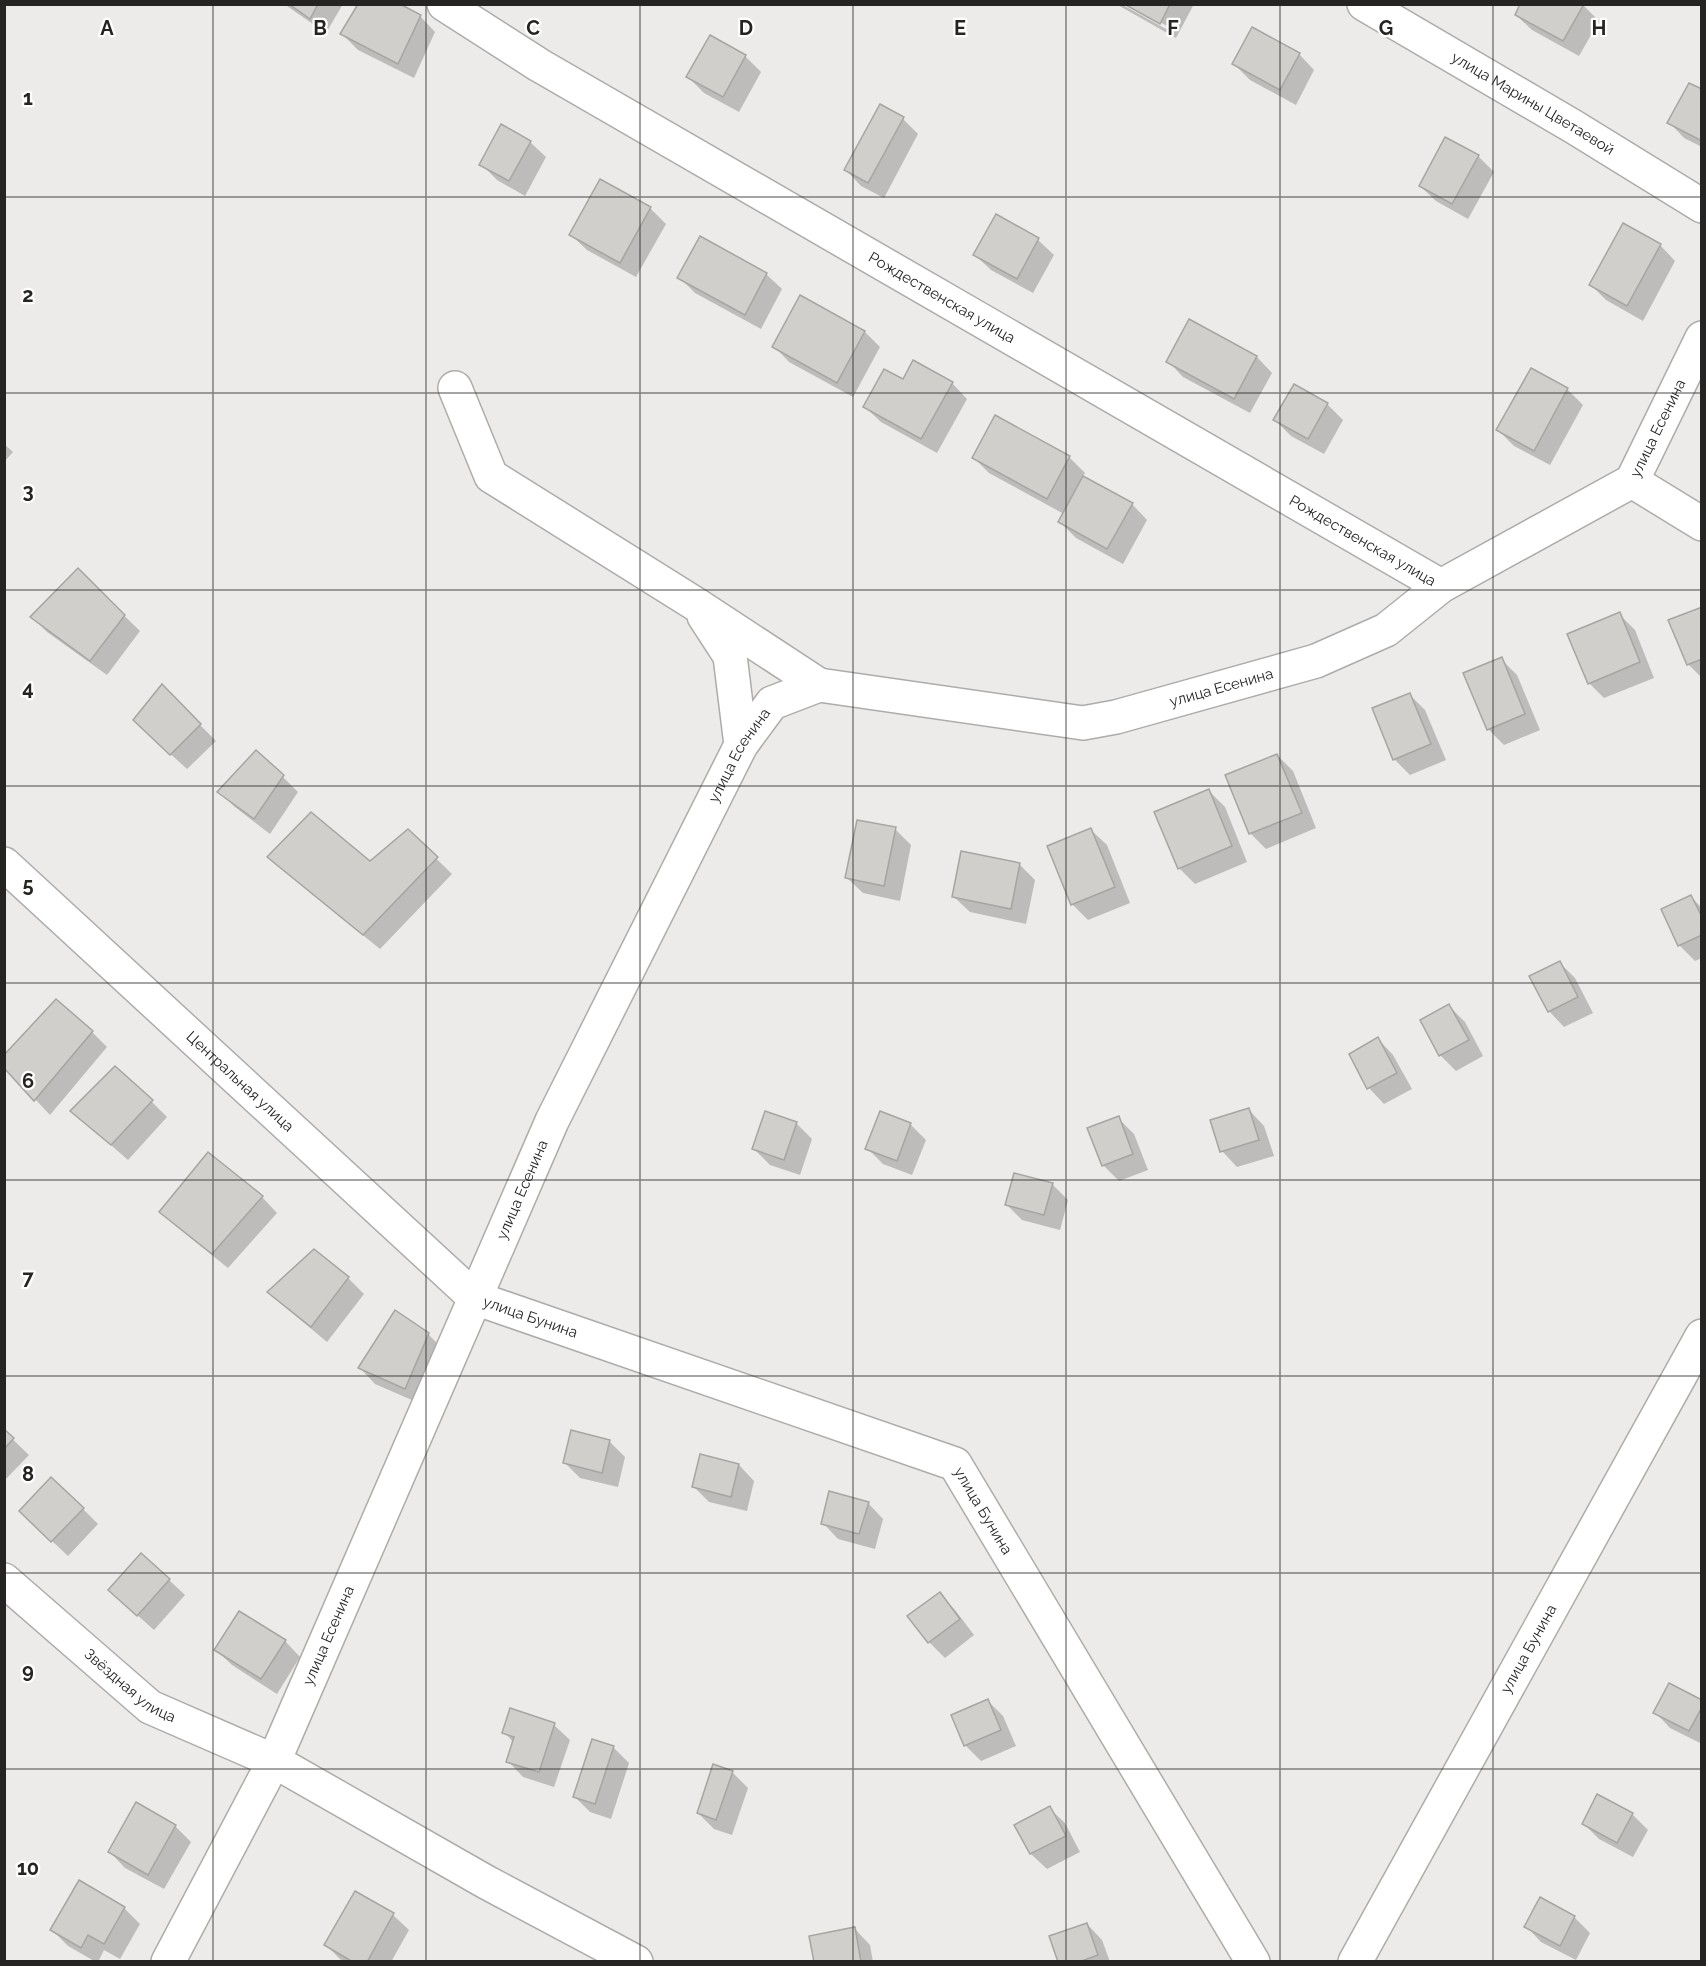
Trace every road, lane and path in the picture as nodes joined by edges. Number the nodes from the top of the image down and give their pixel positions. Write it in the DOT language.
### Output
graph roads {
  1 [pos="444,4"];
  2 [pos="1364,4"];
  3 [pos="1701,206"];
  4 [pos="1701,338"];
  5 [pos="455,388"];
  6 [pos="1632,481"];
  7 [pos="1701,524"];
  8 [pos="1441,586"];
  9 [pos="697,604"];
  10 [pos="819,685"];
  11 [pos="741,745"];
  12 [pos="4,864"];
  13 [pos="475,1298"];
  14 [pos="1701,1336"];
  15 [pos="1690,1383"];
  16 [pos="4,1580"];
  17 [pos="274,1761"];
  18 [pos="168,1962"];
  19 [pos="636,1962"];
  20 [pos="1253,1962"];
  21 [pos="1355,1962"];
  1 -- 8 [label="street, Рождественская улица"];
  2 -- 3 [label="street, улица Марины Цветаевой"];
  4 -- 6 [label="street, улица Есенина"];
  5 -- 9 [label="street"];
  6 -- 7 [label="street"];
  6 -- 8 [label="street, улица Есенина"];
  8 -- 10 [label="street, улица Есенина"];
  9 -- 10 [label="street"];
  9 -- 11 [label="street"];
  10 -- 11 [label="street, улица Есенина"];
  11 -- 13 [label="street, улица Есенина"];
  12 -- 13 [label="street, Центральная улица"];
  13 -- 17 [label="street, улица Есенина"];
  13 -- 20 [label="street, улица Бунина"];
  14 -- 15 [label="street, улица Бунина"];
  15 -- 21 [label="street, улица Бунина"];
  16 -- 17 [label="street, Звёздная улица"];
  17 -- 18 [label="street, улица Есенина"];
  17 -- 19 [label="street"];
}
